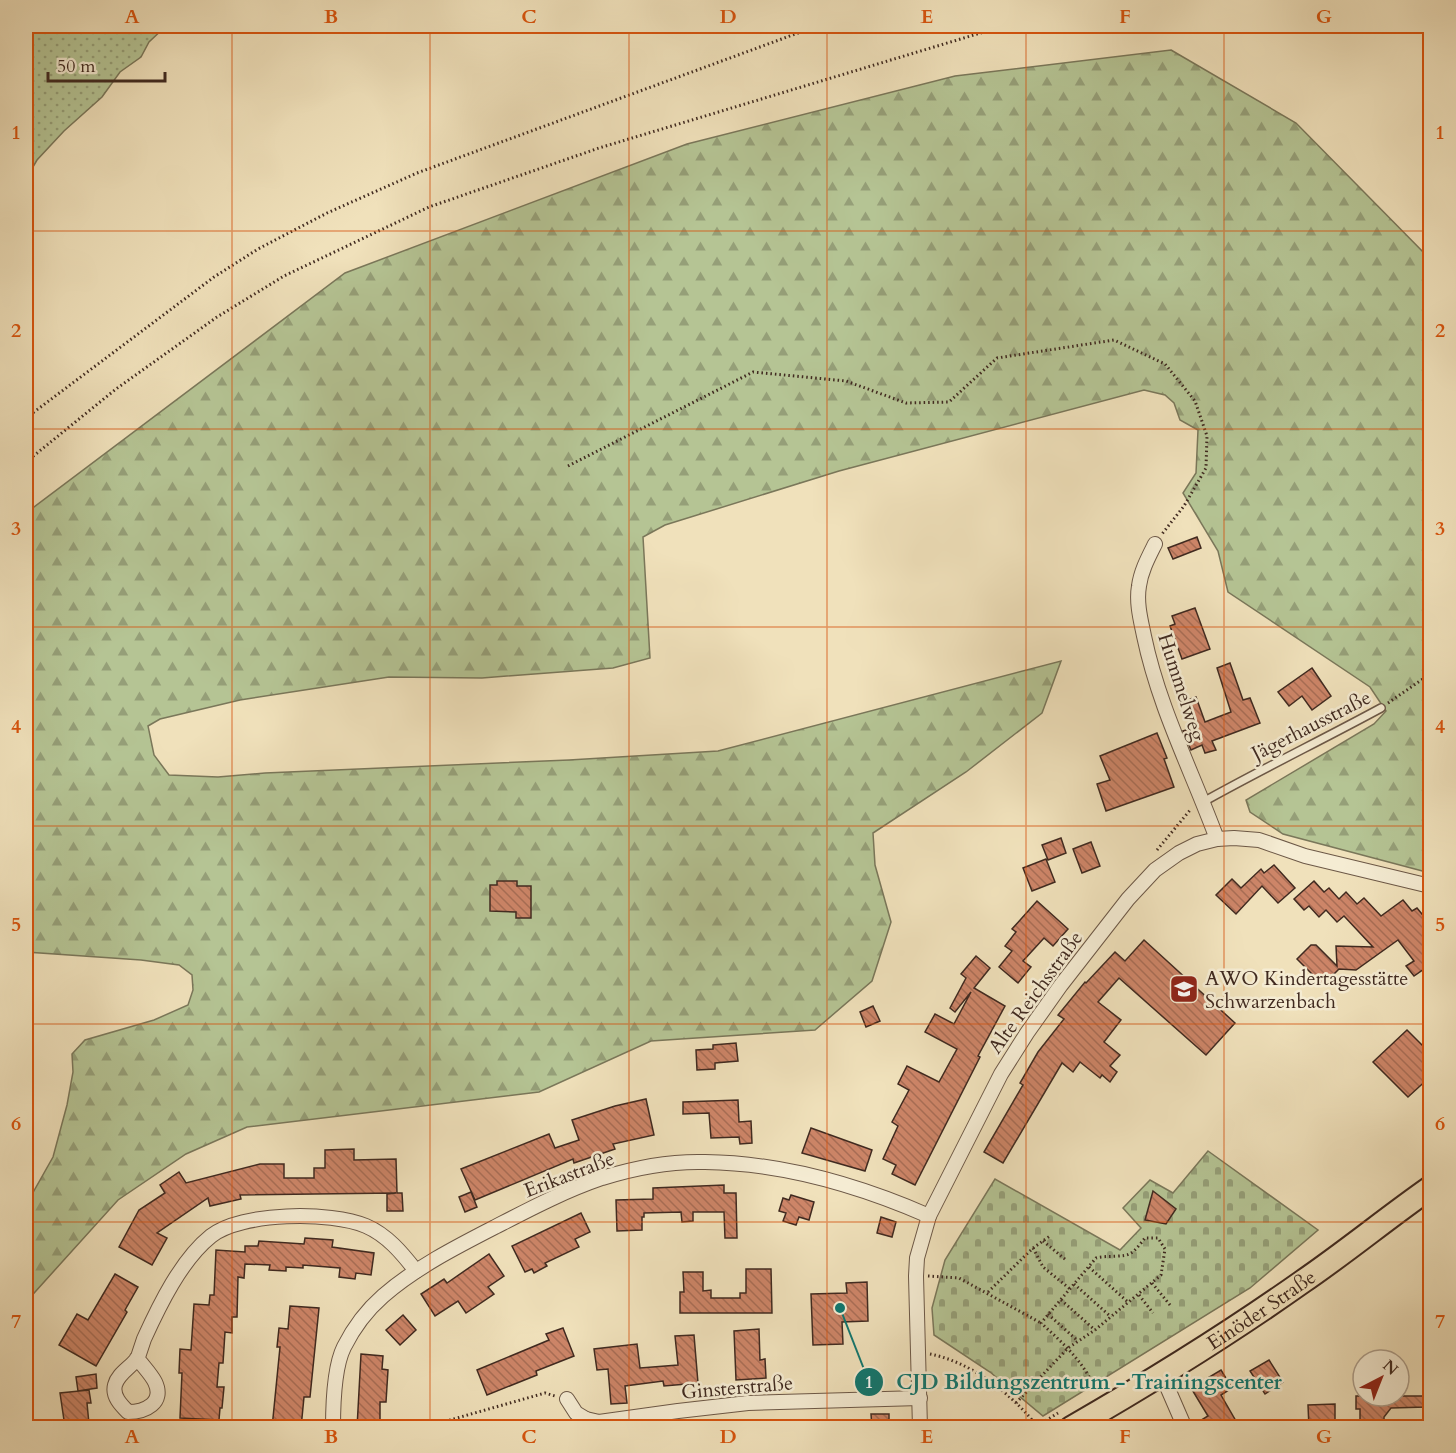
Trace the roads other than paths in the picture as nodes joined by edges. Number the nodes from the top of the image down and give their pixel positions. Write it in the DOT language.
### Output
graph roads {
  1 [pos="1155,544"];
  2 [pos="1382,708"];
  3 [pos="1203,802"];
  4 [pos="1216,839"];
  5 [pos="1431,886"];
  6 [pos="1431,1188"];
  7 [pos="929,1216"];
  8 [pos="416,1271"];
  9 [pos="137,1359"];
  10 [pos="1162,1375"];
  11 [pos="920,1398"];
  12 [pos="567,1399"];
  13 [pos="586,1419"];
  14 [pos="333,1428"];
  15 [pos="573,1428"];
  16 [pos="920,1428"];
  17 [pos="1071,1428"];
  18 [pos="1185,1428"];
  1 -- 3 [label="street, Hummelweg"];
  2 -- 3 [label="lane, Jägerhausstraße"];
  3 -- 4 [label="street, Hummelweg"];
  4 -- 5 [label="street, Alte Reichsstraße"];
  4 -- 7 [label="street, Alte Reichsstraße"];
  6 -- 10 [label="main road, Einöder Straße"];
  7 -- 8 [label="street, Erikastraße"];
  7 -- 11 [label="street, Alte Reichsstraße"];
  8 -- 9 [label="street"];
  8 -- 14 [label="street, Erikastraße"];
  10 -- 17 [label="main road, Einöder Straße"];
  10 -- 18 [label="street"];
  11 -- 13 [label="street, Ginsterstraße"];
  11 -- 16 [label="street, Alte Reichsstraße"];
  12 -- 13 [label="street"];
  13 -- 15 [label="street"];
}
